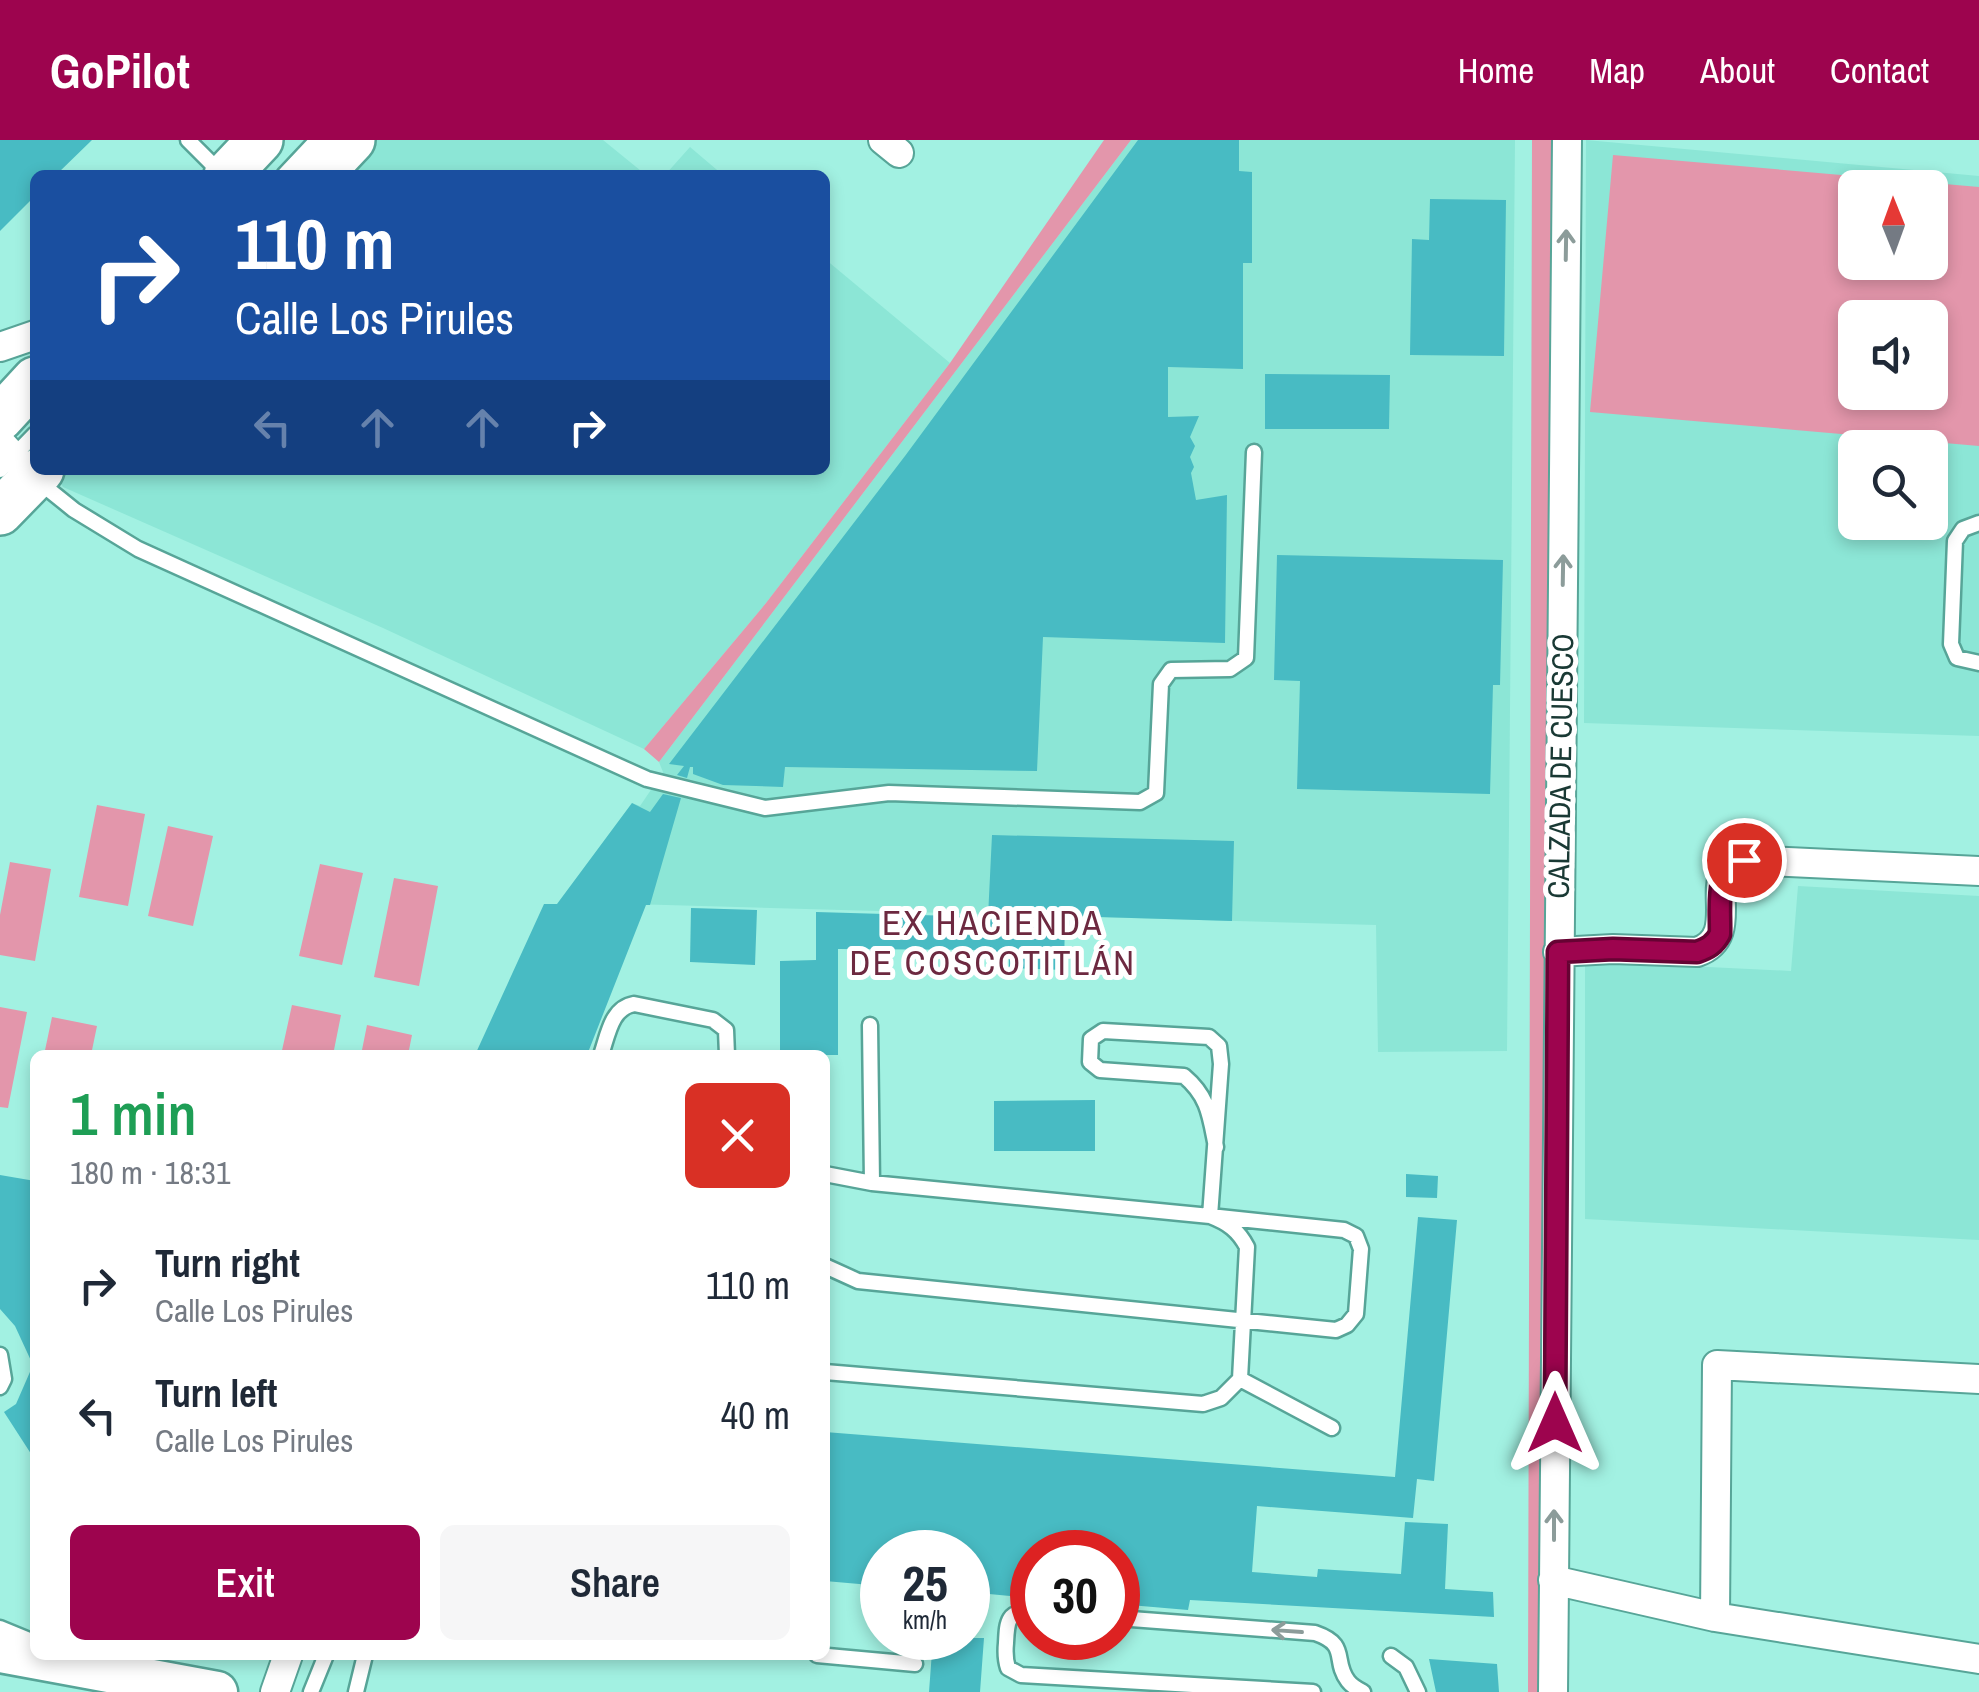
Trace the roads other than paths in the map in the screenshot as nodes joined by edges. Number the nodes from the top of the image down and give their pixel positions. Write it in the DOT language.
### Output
graph roads {
  1 [pos="188,140"];
  2 [pos="260,140"];
  3 [pos="317,140"];
  4 [pos="352,140"];
  5 [pos="1568,140"];
  6 [pos="220,170"];
  7 [pos="230,170"];
  8 [pos="289,170"];
  9 [pos="325,170"];
  10 [pos="30,337"];
  11 [pos="0,347"];
  12 [pos="30,398"];
  13 [pos="30,414"];
  14 [pos="15,451"];
  15 [pos="1254,452"];
  16 [pos="39,475"];
  17 [pos="0,512"];
  18 [pos="1979,523"];
  19 [pos="1979,663"];
  20 [pos="1979,871"];
  21 [pos="1558,952"];
  22 [pos="870,1024"];
  23 [pos="603,1050"];
  24 [pos="727,1050"];
  25 [pos="1216,1147"];
  26 [pos="830,1175"];
  27 [pos="872,1182"];
  28 [pos="1210,1216"];
  29 [pos="830,1268"];
  30 [pos="1243,1320"];
  31 [pos="0,1355"];
  32 [pos="830,1372"];
  33 [pos="1240,1378"];
  34 [pos="1979,1379"];
  35 [pos="0,1387"];
  36 [pos="1332,1428"];
  37 [pos="1554,1580"];
  38 [pos="1714,1617"];
  39 [pos="1010,1618"];
  40 [pos="1140,1620"];
  41 [pos="0,1628"];
  42 [pos="30,1640"];
  43 [pos="0,1652"];
  44 [pos="830,1656"];
  45 [pos="1391,1656"];
  46 [pos="30,1658"];
  47 [pos="1979,1658"];
  48 [pos="43,1660"];
  49 [pos="80,1660"];
  50 [pos="286,1660"];
  51 [pos="324,1660"];
  52 [pos="364,1660"];
  53 [pos="914,1664"];
  54 [pos="112,1673"];
  55 [pos="216,1692"];
  56 [pos="275,1692"];
  57 [pos="311,1692"];
  58 [pos="356,1692"];
  59 [pos="1313,1692"];
  60 [pos="1363,1692"];
  61 [pos="1418,1692"];
  62 [pos="1553,1692"];
  1 -- 6 [label="lane"];
  2 -- 7 [label="main road"];
  3 -- 8 [label="lane"];
  4 -- 9 [label="main road"];
  21 -- 5 [label="street, CALZADA DE CUESCO, one-way"];
  10 -- 11 [label="street"];
  12 -- 14 [label="main road"];
  13 -- 14 [label="lane"];
  14 -- 17 [label="main road"];
  15 -- 16 [label="lane"];
  18 -- 19 [label="lane"];
  20 -- 21 [label="street"];
  37 -- 21 [label="street, CALZADA DE CUESCO, one-way"];
  22 -- 27 [label="lane"];
  23 -- 24 [label="lane"];
  25 -- 25 [label="lane"];
  25 -- 28 [label="lane"];
  26 -- 27 [label="lane"];
  27 -- 28 [label="lane"];
  28 -- 30 [label="lane"];
  28 -- 30 [label="lane"];
  29 -- 30 [label="lane"];
  30 -- 33 [label="lane"];
  31 -- 35 [label="lane"];
  32 -- 33 [label="lane"];
  33 -- 36 [label="lane"];
  34 -- 38 [label="street"];
  37 -- 38 [label="street"];
  37 -- 62 [label="street, CALZADA DE CUESCO"];
  38 -- 47 [label="street"];
  39 -- 59 [label="lane"];
  60 -- 40 [label="lane, one-way"];
  41 -- 42 [label="lane"];
  43 -- 46 [label="main road"];
  44 -- 53 [label="lane"];
  45 -- 61 [label="lane"];
  48 -- 54 [label="main road"];
  49 -- 54 [label="lane"];
  50 -- 56 [label="street"];
  51 -- 57 [label="lane"];
  52 -- 58 [label="lane"];
  54 -- 55 [label="main road"];
}
